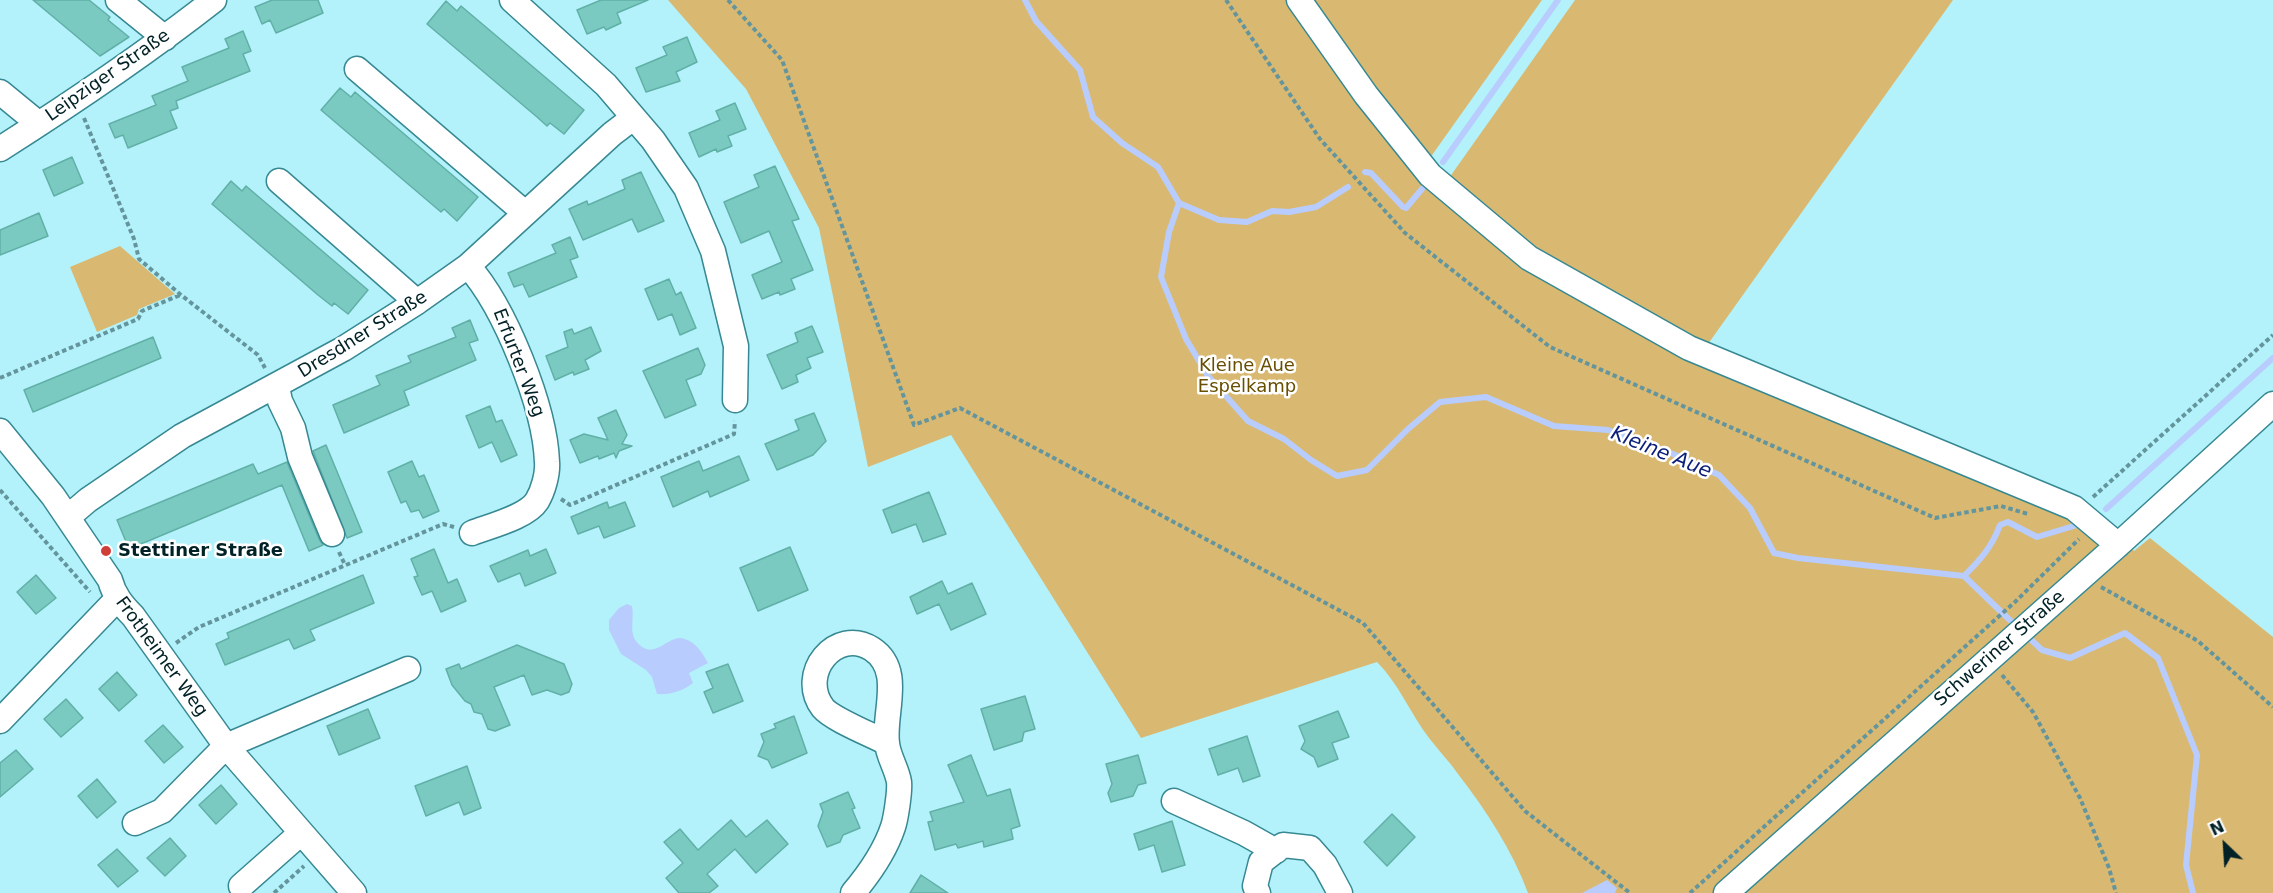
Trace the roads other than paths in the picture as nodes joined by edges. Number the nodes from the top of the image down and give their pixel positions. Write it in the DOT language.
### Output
graph roads {
  1 [pos="118,0"];
  2 [pos="214,0"];
  3 [pos="512,0"];
  4 [pos="1299,0"];
  5 [pos="165,38"];
  6 [pos="357,69"];
  7 [pos="0,92"];
  8 [pos="633,118"];
  9 [pos="39,124"];
  10 [pos="0,149"];
  11 [pos="279,181"];
  12 [pos="525,213"];
  13 [pos="468,266"];
  14 [pos="417,302"];
  15 [pos="277,387"];
  16 [pos="735,400"];
  17 [pos="2273,404"];
  18 [pos="2,437"];
  19 [pos="68,517"];
  20 [pos="472,533"];
  21 [pos="332,534"];
  22 [pos="2118,545"];
  23 [pos="112,605"];
  24 [pos="408,669"];
  25 [pos="0,721"];
  26 [pos="887,743"];
  27 [pos="226,746"];
  28 [pos="1174,801"];
  29 [pos="135,823"];
  30 [pos="301,833"];
  31 [pos="1276,851"];
  32 [pos="337,883"];
  33 [pos="242,886"];
  34 [pos="354,893"];
  35 [pos="853,893"];
  36 [pos="1258,893"];
  37 [pos="1340,893"];
  38 [pos="1726,893"];
  1 -- 5 [label="street"];
  2 -- 5 [label="street, Leipziger Straße"];
  3 -- 8 [label="street"];
  4 -- 22 [label="street"];
  5 -- 9 [label="street, Leipziger Straße"];
  6 -- 12 [label="street"];
  7 -- 9 [label="street"];
  8 -- 12 [label="street, Dresdner Straße"];
  8 -- 16 [label="street"];
  9 -- 10 [label="street, Leipziger Straße"];
  11 -- 14 [label="street"];
  12 -- 13 [label="street, Dresdner Straße"];
  13 -- 14 [label="street, Dresdner Straße"];
  13 -- 20 [label="street, Erfurter Weg"];
  14 -- 15 [label="street, Dresdner Straße"];
  15 -- 19 [label="street, Dresdner Straße"];
  15 -- 21 [label="street"];
  17 -- 22 [label="street, Schweriner Straße"];
  18 -- 19 [label="street, Frotheimer Weg"];
  19 -- 23 [label="street, Frotheimer Weg"];
  22 -- 38 [label="street, Schweriner Straße"];
  23 -- 25 [label="street"];
  23 -- 27 [label="street, Frotheimer Weg"];
  24 -- 27 [label="street"];
  26 -- 35 [label="street"];
  27 -- 29 [label="street"];
  27 -- 30 [label="street, Frotheimer Weg"];
  28 -- 31 [label="street"];
  30 -- 32 [label="street, Frotheimer Weg"];
  30 -- 33 [label="street"];
  31 -- 36 [label="street"];
  31 -- 37 [label="street"];
  32 -- 34 [label="street, Frotheimer Weg"];
}
